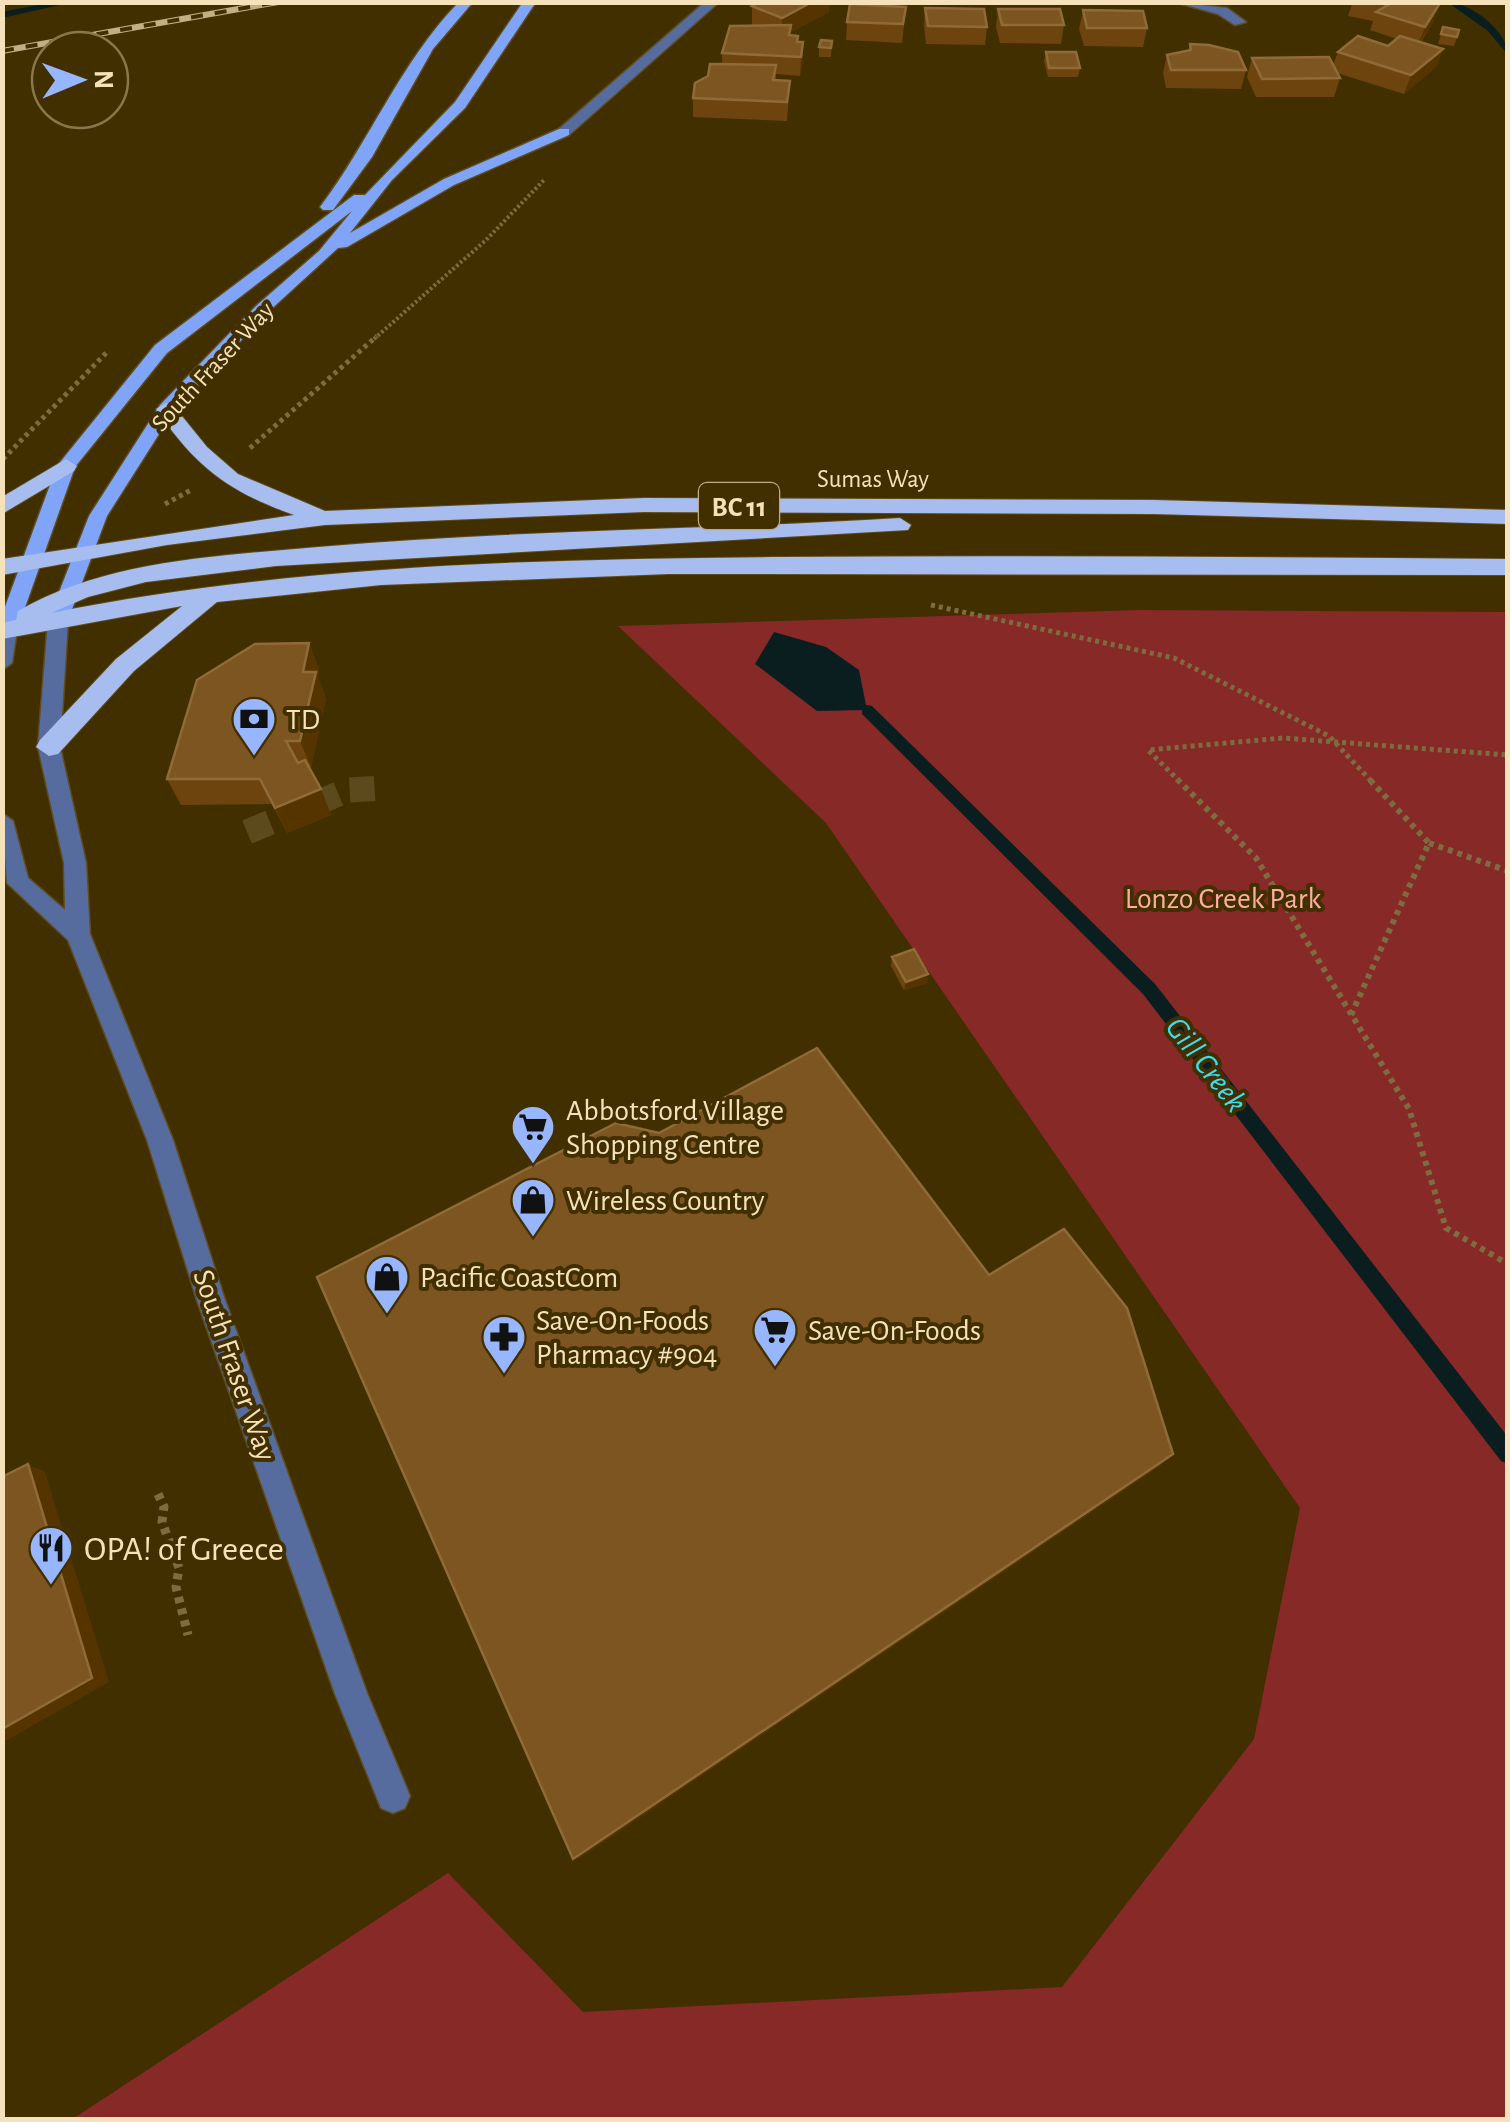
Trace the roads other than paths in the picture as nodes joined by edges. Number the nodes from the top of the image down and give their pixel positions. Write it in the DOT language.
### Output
graph roads {
  1 [pos="467,2"];
  2 [pos="530,2"];
  3 [pos="713,2"];
  4 [pos="1181,2"];
  5 [pos="1240,22"];
  6 [pos="564,132"];
  7 [pos="387,177"];
  8 [pos="293,244"];
  9 [pos="325,254"];
  10 [pos="166,409"];
  11 [pos="66,466"];
  12 [pos="2,507"];
  13 [pos="1154,507"];
  14 [pos="1508,517"];
  15 [pos="325,518"];
  16 [pos="81,553"];
  17 [pos="31,562"];
  18 [pos="2,567"];
  19 [pos="1508,568"];
  20 [pos="211,596"];
  21 [pos="61,608"];
  22 [pos="5,630"];
  23 [pos="2,664"];
  24 [pos="49,746"];
  25 [pos="2,821"];
  26 [pos="78,934"];
  27 [pos="393,1796"];
  1 -- 8 [label="main road"];
  2 -- 7 [label="main road, South Fraser Way"];
  3 -- 6 [label="street"];
  4 -- 5 [label="street"];
  6 -- 9 [label="main road"];
  7 -- 8 [label="main road, South Fraser Way"];
  7 -- 9 [label="main road, South Fraser Way"];
  8 -- 11 [label="main road, South Fraser Way"];
  9 -- 10 [label="main road, South Fraser Way"];
  10 -- 15 [label="highway"];
  10 -- 16 [label="main road, South Fraser Way"];
  11 -- 12 [label="highway"];
  11 -- 17 [label="main road, South Fraser Way"];
  13 -- 14 [label="highway, Sumas Way / BC 11"];
  13 -- 15 [label="highway, Sumas Way / BC 11"];
  13 -- 21 [label="highway"];
  15 -- 16 [label="highway, Sumas Way / BC 11"];
  16 -- 17 [label="highway, Sumas Way / BC 11"];
  16 -- 21 [label="main road, South Fraser Way"];
  17 -- 18 [label="highway, Sumas Way / BC 11"];
  17 -- 22 [label="main road, South Fraser Way"];
  19 -- 20 [label="highway, BC 11"];
  20 -- 21 [label="highway, BC 11"];
  20 -- 24 [label="highway"];
  21 -- 22 [label="highway, BC 11"];
  21 -- 24 [label="street, South Fraser Way"];
  22 -- 23 [label="street, South Fraser Way"];
  24 -- 26 [label="street, South Fraser Way"];
  25 -- 26 [label="street, South Fraser Way"];
  26 -- 27 [label="street, South Fraser Way"];
}
